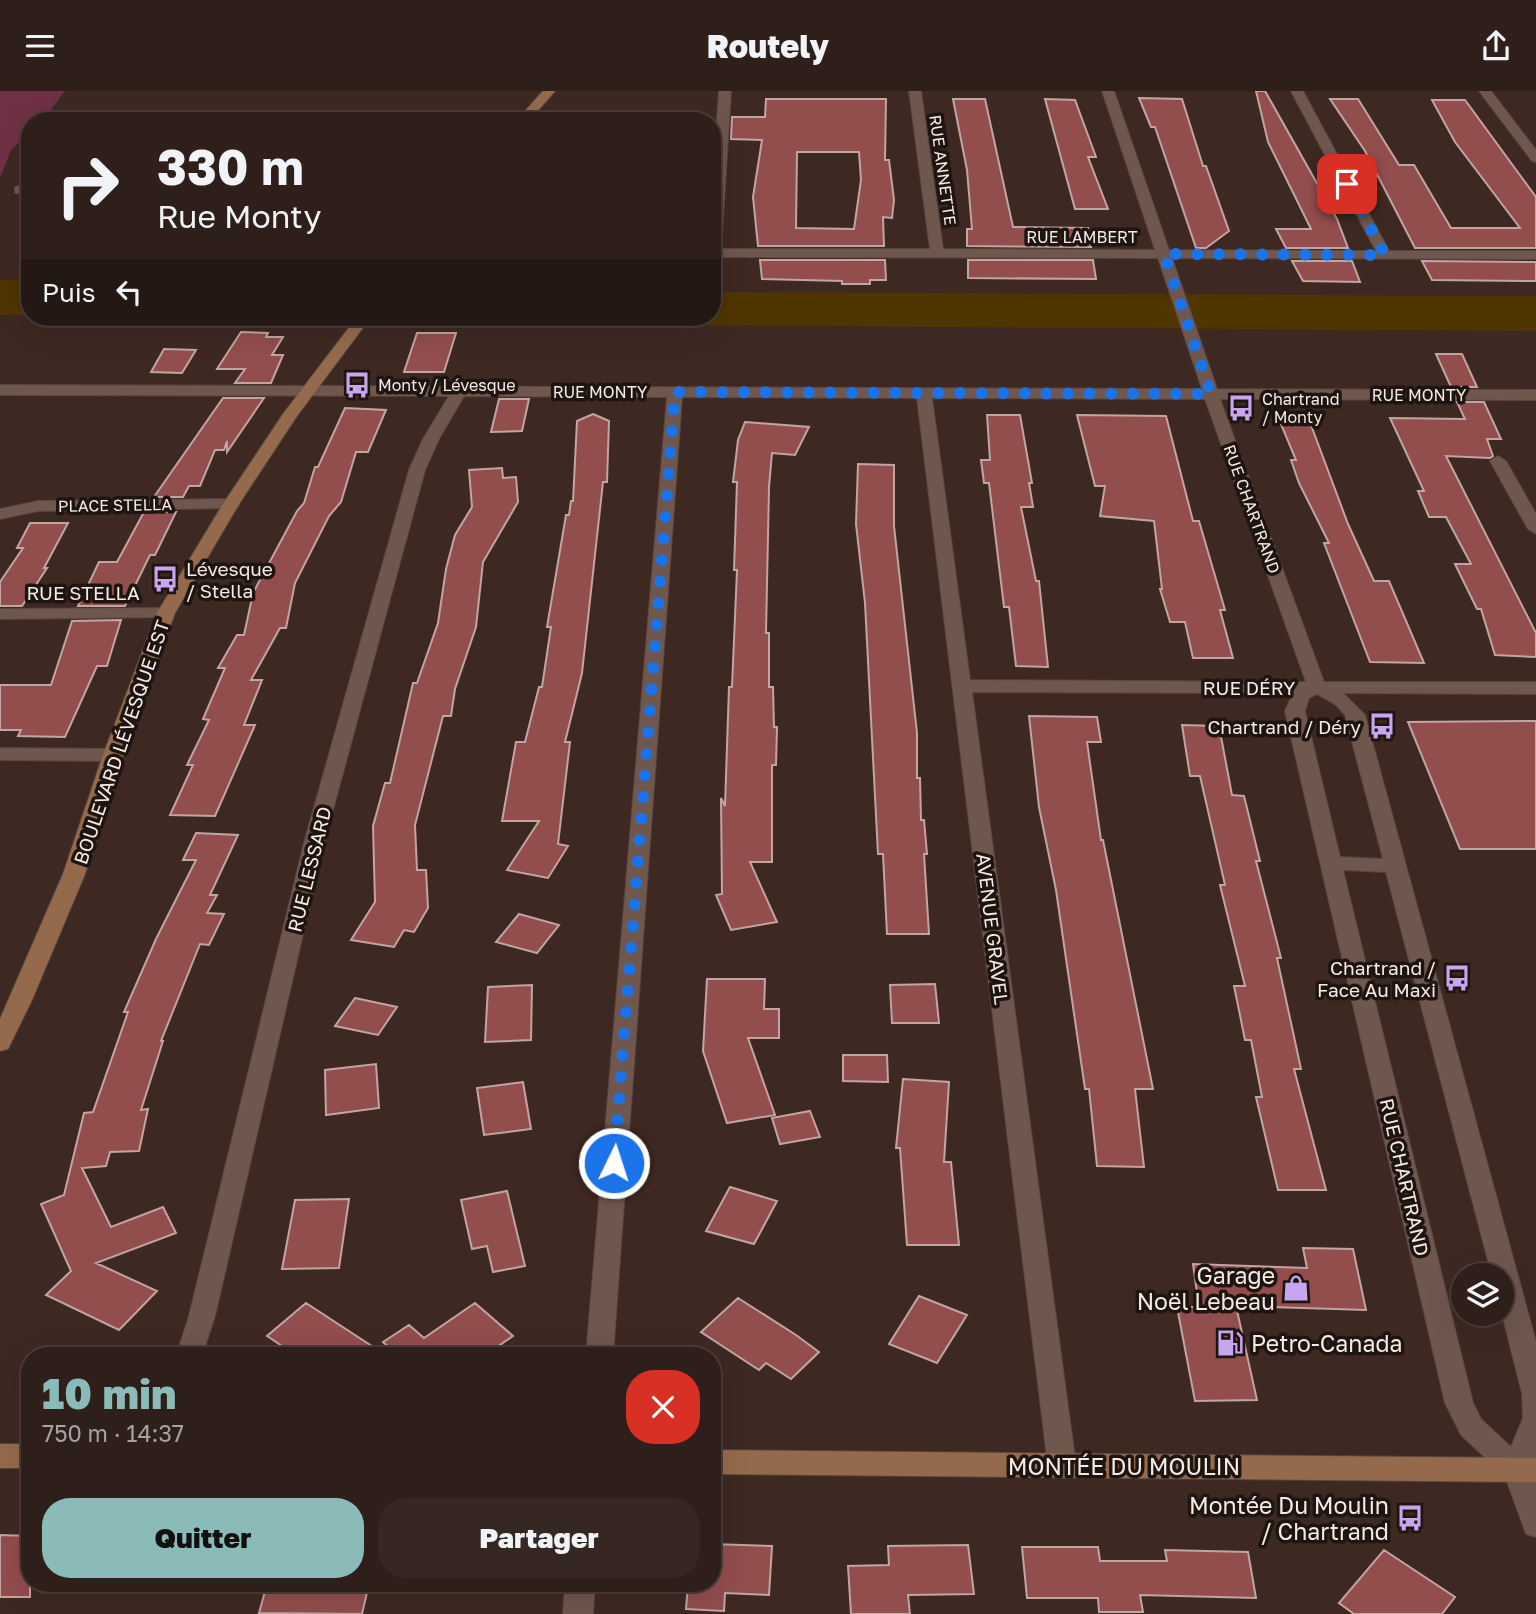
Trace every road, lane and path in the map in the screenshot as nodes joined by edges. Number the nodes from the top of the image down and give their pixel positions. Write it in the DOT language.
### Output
graph roads {
  1 [pos="549,91"];
  2 [pos="725,91"];
  3 [pos="915,91"];
  4 [pos="1108,91"];
  5 [pos="1297,91"];
  6 [pos="1485,91"];
  7 [pos="530,112"];
  8 [pos="721,145"];
  9 [pos="1536,158"];
  10 [pos="721,253"];
  11 [pos="937,254"];
  12 [pos="1164,254"];
  13 [pos="1385,255"];
  14 [pos="1536,255"];
  15 [pos="358,326"];
  16 [pos="0,390"];
  17 [pos="311,391"];
  18 [pos="459,392"];
  19 [pos="675,392"];
  20 [pos="924,393"];
  21 [pos="1211,394"];
  22 [pos="1536,395"];
  23 [pos="1498,461"];
  24 [pos="231,504"];
  25 [pos="0,514"];
  26 [pos="1536,529"];
  27 [pos="166,613"];
  28 [pos="0,614"];
  29 [pos="962,686"];
  30 [pos="1317,687"];
  31 [pos="1536,688"];
  32 [pos="0,754"];
  33 [pos="113,755"];
  34 [pos="1331,863"];
  35 [pos="1396,866"];
  36 [pos="0,1043"];
  37 [pos="192,1347"];
  38 [pos="600,1347"];
  39 [pos="1536,1418"];
  40 [pos="0,1456"];
  41 [pos="21,1456"];
  42 [pos="721,1462"];
  43 [pos="1062,1465"];
  44 [pos="1526,1470"];
  45 [pos="1536,1525"];
  46 [pos="579,1592"];
  47 [pos="578,1614"];
  1 -- 7 [label="street"];
  2 -- 8 [label="street"];
  3 -- 11 [label="street, RUE ANNETTE"];
  4 -- 12 [label="street, RUE CHARTRAND"];
  5 -- 13 [label="street"];
  6 -- 9 [label="street"];
  10 -- 11 [label="street, RUE LAMBERT"];
  11 -- 12 [label="street, RUE LAMBERT"];
  12 -- 13 [label="street, RUE LAMBERT"];
  12 -- 21 [label="street, RUE CHARTRAND"];
  13 -- 14 [label="street, RUE LAMBERT"];
  15 -- 17 [label="street, BOULEVARD LÉVESQUE EST"];
  16 -- 17 [label="street, RUE MONTY"];
  17 -- 18 [label="street, RUE MONTY"];
  17 -- 24 [label="street, BOULEVARD LÉVESQUE EST"];
  18 -- 19 [label="street, RUE MONTY"];
  18 -- 37 [label="street, RUE LESSARD"];
  19 -- 20 [label="street, RUE MONTY"];
  19 -- 38 [label="street"];
  20 -- 21 [label="street, RUE MONTY"];
  20 -- 29 [label="street, AVENUE GRAVEL"];
  21 -- 22 [label="street, RUE MONTY"];
  21 -- 30 [label="street, RUE CHARTRAND"];
  23 -- 26 [label="street"];
  24 -- 25 [label="street, PLACE STELLA"];
  24 -- 27 [label="street, BOULEVARD LÉVESQUE EST"];
  27 -- 28 [label="street, RUE STELLA"];
  27 -- 33 [label="street, BOULEVARD LÉVESQUE EST"];
  29 -- 30 [label="street, RUE DÉRY"];
  29 -- 43 [label="street, AVENUE GRAVEL"];
  30 -- 31 [label="street, RUE DÉRY"];
  30 -- 34 [label="street, RUE CHARTRAND"];
  30 -- 35 [label="street"];
  32 -- 33 [label="street"];
  33 -- 36 [label="street, BOULEVARD LÉVESQUE EST"];
  34 -- 35 [label="street"];
  34 -- 44 [label="street, RUE CHARTRAND"];
  35 -- 39 [label="street"];
  39 -- 44 [label="street"];
  40 -- 41 [label="street"];
  42 -- 43 [label="street, MONTÉE DU MOULIN"];
  43 -- 44 [label="street, MONTÉE DU MOULIN"];
  44 -- 45 [label="street, RUE CHARTRAND"];
  46 -- 47 [label="street"];
}
